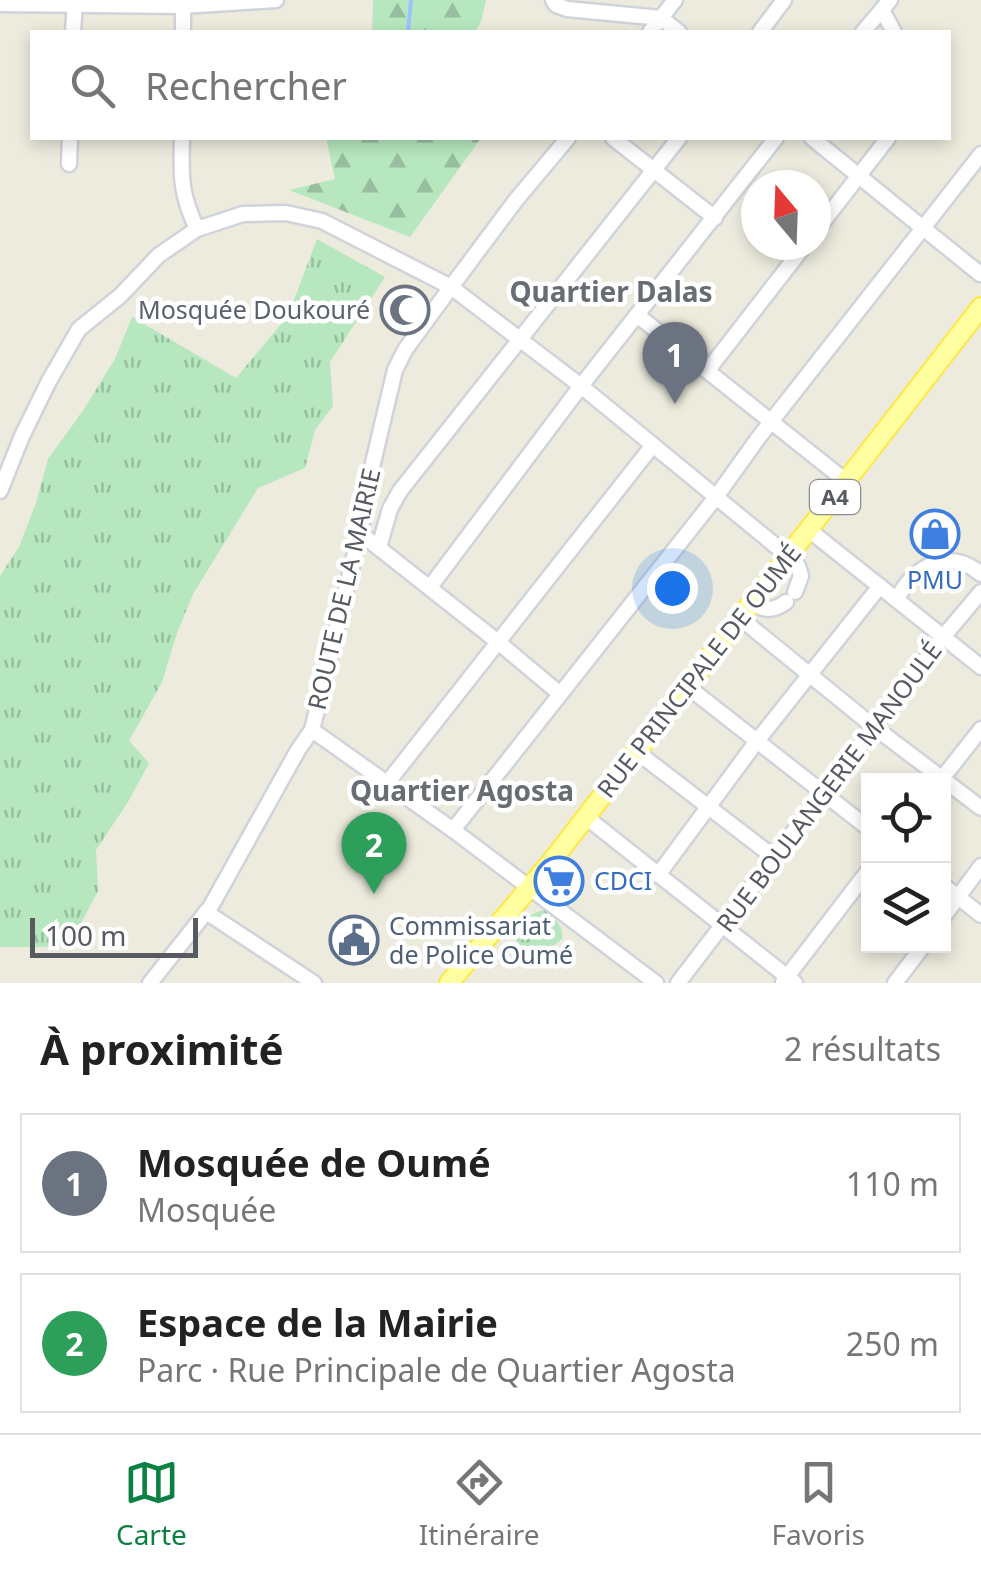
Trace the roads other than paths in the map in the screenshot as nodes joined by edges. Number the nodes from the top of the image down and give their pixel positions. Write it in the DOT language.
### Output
graph roads {
  1 [pos="276,0"];
  2 [pos="553,0"];
  3 [pos="675,0"];
  4 [pos="784,0"];
  5 [pos="74,2"];
  6 [pos="183,3"];
  7 [pos="0,4"];
  8 [pos="886,5"];
  9 [pos="661,18"];
  10 [pos="74,30"];
  11 [pos="183,30"];
  12 [pos="652,30"];
  13 [pos="676,30"];
  14 [pos="762,30"];
  15 [pos="865,30"];
  16 [pos="893,30"];
  17 [pos="70,140"];
  18 [pos="182,140"];
  19 [pos="566,140"];
  20 [pos="616,140"];
  21 [pos="677,140"];
  22 [pos="774,140"];
  23 [pos="815,140"];
  24 [pos="886,140"];
  25 [pos="981,154"];
  26 [pos="69,164"];
  27 [pos="654,170"];
  28 [pos="860,175"];
  29 [pos="831,212"];
  30 [pos="715,218"];
  31 [pos="923,228"];
  32 [pos="197,229"];
  33 [pos="793,260"];
  34 [pos="980,274"];
  35 [pos="451,287"];
  36 [pos="981,307"];
  37 [pos="638,316"];
  38 [pos="519,337"];
  39 [pos="708,370"];
  40 [pos="581,386"];
  41 [pos="773,422"];
  42 [pos="653,445"];
  43 [pos="846,482"];
  44 [pos="0,491"];
  45 [pos="716,497"];
  46 [pos="809,530"];
  47 [pos="360,533"];
  48 [pos="379,548"];
  49 [pos="788,556"];
  50 [pos="981,574"];
  51 [pos="880,586"];
  52 [pos="430,587"];
  53 [pos="981,592"];
  54 [pos="897,600"];
  55 [pos="752,603"];
  56 [pos="740,618"];
  57 [pos="943,637"];
  58 [pos="498,642"];
  59 [pos="981,667"];
  60 [pos="810,675"];
  61 [pos="688,687"];
  62 [pos="559,693"];
  63 [pos="874,727"];
  64 [pos="981,729"];
  65 [pos="312,730"];
  66 [pos="757,741"];
  67 [pos="637,752"];
  68 [pos="933,773"];
  69 [pos="946,773"];
  70 [pos="388,782"];
  71 [pos="951,786"];
  72 [pos="824,794"];
  73 [pos="708,806"];
  74 [pos="981,808"];
  75 [pos="586,817"];
  76 [pos="861,823"];
  77 [pos="453,830"];
  78 [pos="775,858"];
  79 [pos="981,866"];
  80 [pos="658,875"];
  81 [pos="861,881"];
  82 [pos="530,886"];
  83 [pos="951,892"];
  84 [pos="958,897"];
  85 [pos="951,906"];
  86 [pos="206,912"];
  87 [pos="981,916"];
  88 [pos="724,926"];
  89 [pos="918,953"];
  90 [pos="788,981"];
  91 [pos="150,983"];
  92 [pos="314,983"];
  93 [pos="449,983"];
  94 [pos="656,983"];
  95 [pos="678,983"];
  96 [pos="895,983"];
  1 -- 6 [label="street"];
  2 -- 9 [label="street"];
  3 -- 9 [label="street"];
  4 -- 14 [label="street"];
  5 -- 6 [label="street"];
  5 -- 7 [label="street"];
  5 -- 10 [label="street"];
  6 -- 11 [label="street"];
  8 -- 15 [label="street"];
  8 -- 16 [label="street"];
  9 -- 12 [label="street"];
  9 -- 13 [label="street"];
  17 -- 26 [label="street"];
  18 -- 32 [label="street"];
  19 -- 35 [label="street, ROUTE DE LA MAIRIE"];
  20 -- 27 [label="street"];
  21 -- 27 [label="street"];
  22 -- 30 [label="street"];
  23 -- 28 [label="street"];
  24 -- 28 [label="street"];
  25 -- 31 [label="street"];
  27 -- 30 [label="street"];
  27 -- 38 [label="street"];
  28 -- 29 [label="street"];
  28 -- 31 [label="street"];
  30 -- 37 [label="street"];
  31 -- 34 [label="street"];
  31 -- 41 [label="street"];
  32 -- 35 [label="street"];
  32 -- 44 [label="street"];
  33 -- 39 [label="street"];
  35 -- 38 [label="street"];
  35 -- 47 [label="street, ROUTE DE LA MAIRIE"];
  36 -- 43 [label="main road, RUE PRINCIPALE DE OUMÉ / A4"];
  37 -- 39 [label="street"];
  37 -- 40 [label="street"];
  38 -- 40 [label="street"];
  38 -- 48 [label="street"];
  39 -- 41 [label="street"];
  40 -- 42 [label="street"];
  40 -- 52 [label="street"];
  41 -- 43 [label="street"];
  41 -- 45 [label="street"];
  42 -- 45 [label="street"];
  42 -- 58 [label="street"];
  43 -- 46 [label="main road, RUE PRINCIPALE DE OUMÉ / A4"];
  45 -- 49 [label="street"];
  45 -- 62 [label="street"];
  46 -- 49 [label="main road, RUE PRINCIPALE DE OUMÉ / A4"];
  46 -- 51 [label="street"];
  47 -- 48 [label="street"];
  47 -- 65 [label="street, ROUTE DE LA MAIRIE"];
  48 -- 52 [label="street"];
  49 -- 55 [label="main road, RUE PRINCIPALE DE OUMÉ / A4"];
  49 -- 55 [label="street"];
  50 -- 54 [label="street"];
  51 -- 54 [label="street"];
  51 -- 60 [label="street"];
  52 -- 58 [label="street"];
  53 -- 57 [label="street, RUE BOULANGERIE MANOULÉ"];
  54 -- 57 [label="street"];
  55 -- 56 [label="main road, RUE PRINCIPALE DE OUMÉ / A4"];
  56 -- 60 [label="street"];
  56 -- 61 [label="main road, RUE PRINCIPALE DE OUMÉ / A4"];
  57 -- 59 [label="street"];
  57 -- 63 [label="street, RUE BOULANGERIE MANOULÉ"];
  58 -- 62 [label="street"];
  58 -- 70 [label="street"];
  60 -- 63 [label="street"];
  60 -- 66 [label="street"];
  61 -- 66 [label="street"];
  61 -- 67 [label="main road, RUE PRINCIPALE DE OUMÉ / A4"];
  62 -- 77 [label="street"];
  63 -- 68 [label="street"];
  63 -- 72 [label="street, RUE BOULANGERIE MANOULÉ"];
  64 -- 69 [label="street"];
  65 -- 70 [label="street"];
  65 -- 86 [label="street, ROUTE DE LA MAIRIE"];
  66 -- 72 [label="street"];
  66 -- 73 [label="street"];
  67 -- 73 [label="street"];
  67 -- 75 [label="main road, RUE PRINCIPALE DE OUMÉ / A4"];
  70 -- 77 [label="street"];
  71 -- 74 [label="street"];
  72 -- 76 [label="street"];
  72 -- 78 [label="street, RUE BOULANGERIE MANOULÉ"];
  73 -- 78 [label="street"];
  73 -- 80 [label="street"];
  75 -- 80 [label="street"];
  75 -- 82 [label="main road, RUE PRINCIPALE DE OUMÉ / A4"];
  77 -- 82 [label="street"];
  78 -- 88 [label="street, RUE BOULANGERIE MANOULÉ"];
  79 -- 84 [label="street"];
  80 -- 88 [label="street"];
  81 -- 90 [label="street"];
  82 -- 93 [label="main road, RUE PRINCIPALE DE OUMÉ / A4"];
  82 -- 94 [label="street"];
  83 -- 84 [label="street"];
  84 -- 85 [label="street"];
  84 -- 87 [label="street"];
  86 -- 91 [label="street, ROUTE DE LA MAIRIE"];
  86 -- 92 [label="street"];
  88 -- 90 [label="street"];
  88 -- 95 [label="street, RUE BOULANGERIE MANOULÉ"];
  89 -- 96 [label="street"];
}
